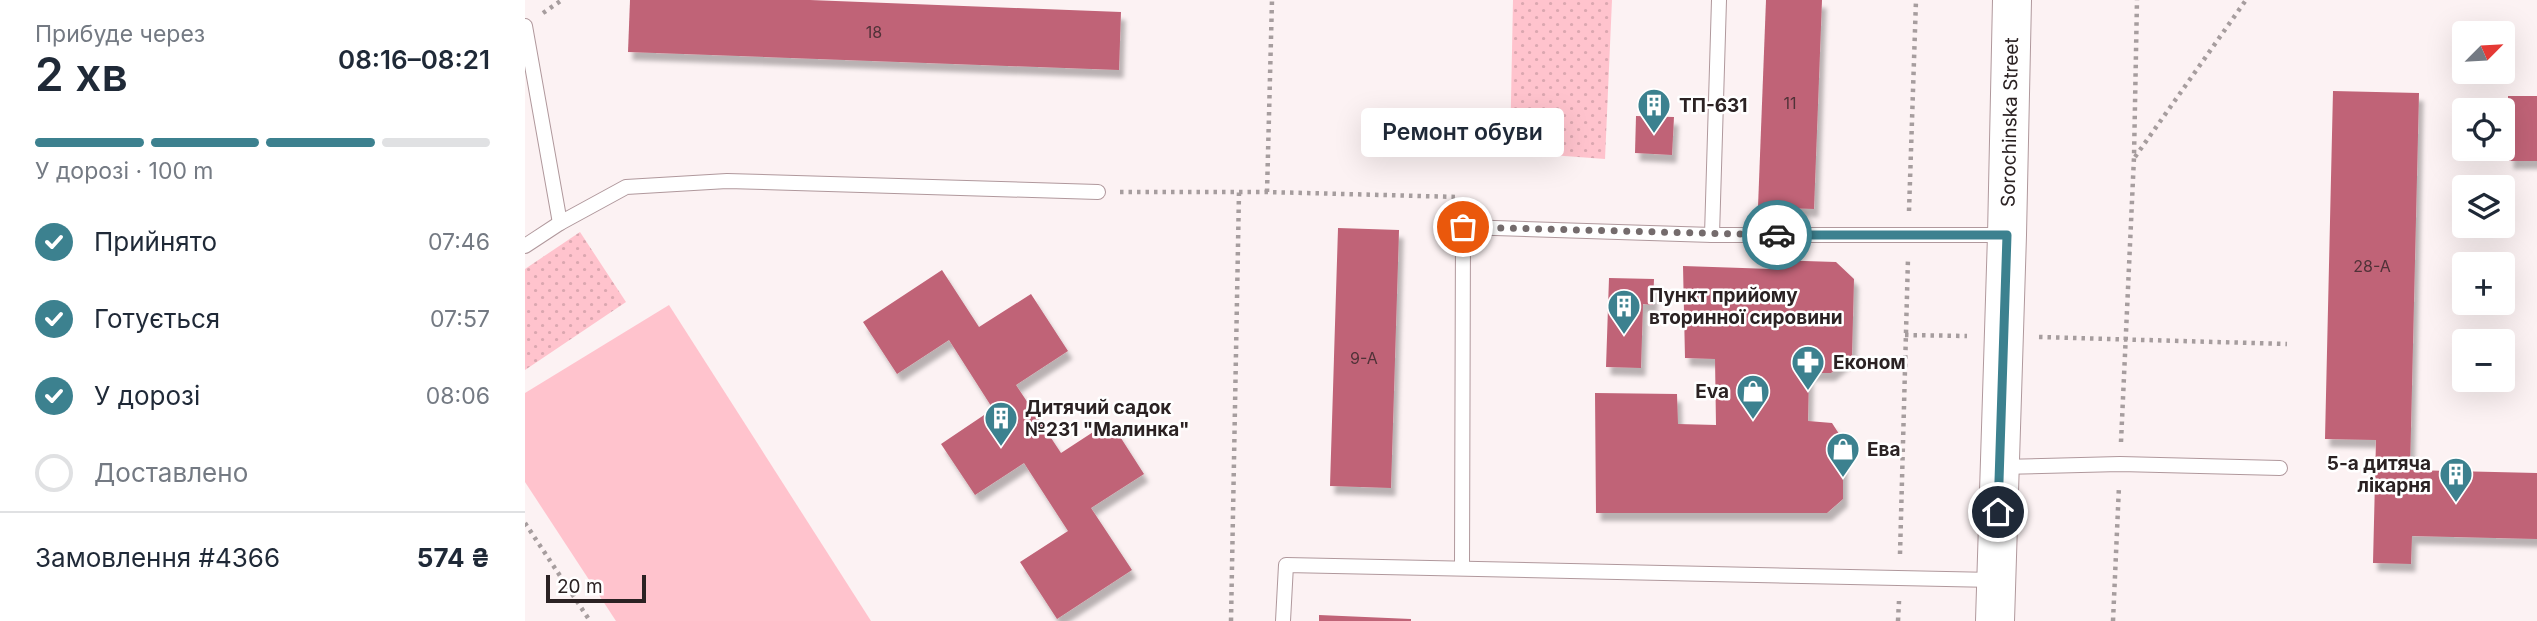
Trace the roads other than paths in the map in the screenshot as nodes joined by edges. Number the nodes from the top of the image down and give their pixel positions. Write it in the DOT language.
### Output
graph roads {
  1 [pos="1719,0"];
  2 [pos="2012,0"];
  3 [pos="525,26"];
  4 [pos="1098,192"];
  5 [pos="560,223"];
  6 [pos="1712,235"];
  7 [pos="2007,235"];
  8 [pos="525,246"];
  9 [pos="1999,467"];
  10 [pos="2280,468"];
  11 [pos="1462,568"];
  12 [pos="1997,580"];
  13 [pos="1283,621"];
  14 [pos="1995,621"];
  1 -- 6 [label="lane"];
  2 -- 7 [label="main road, Sorochinska Street"];
  3 -- 5 [label="lane"];
  4 -- 5 [label="lane"];
  5 -- 8 [label="lane"];
  6 -- 7 [label="lane"];
  6 -- 11 [label="lane"];
  7 -- 9 [label="main road, Sorochinska Street"];
  9 -- 10 [label="lane"];
  9 -- 12 [label="main road, Sorochinska Street"];
  11 -- 12 [label="lane"];
  11 -- 13 [label="lane"];
  12 -- 14 [label="main road, Sorochinska Street"];
}
